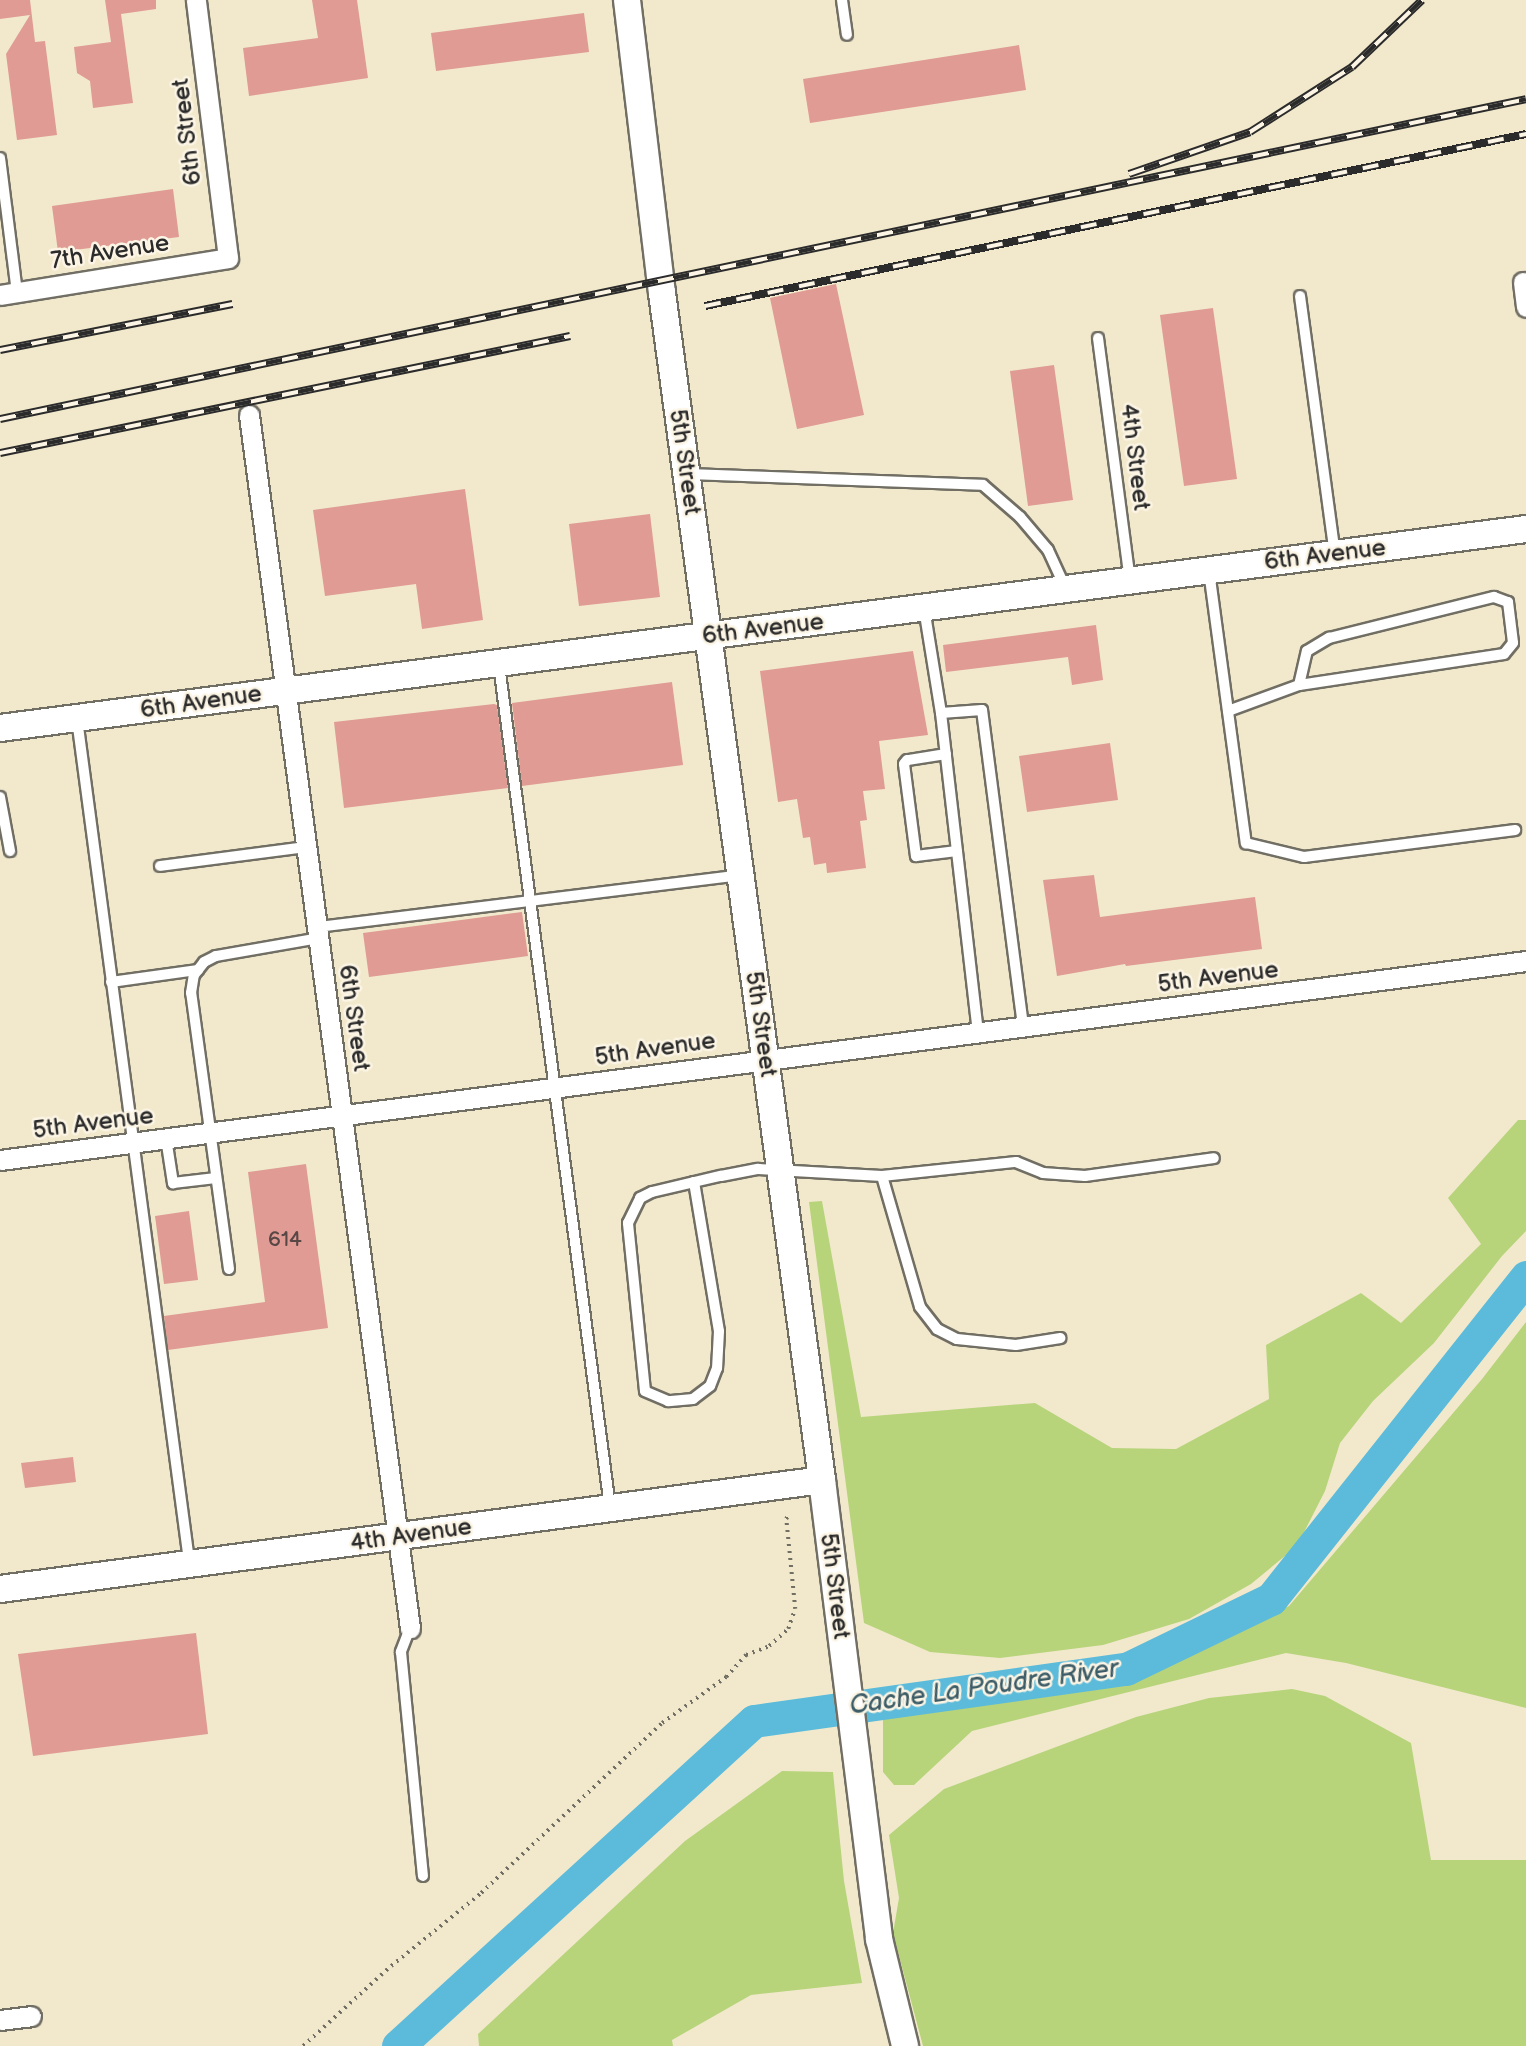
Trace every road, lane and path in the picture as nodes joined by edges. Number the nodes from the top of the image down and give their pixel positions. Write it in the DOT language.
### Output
graph roads {
  1 [pos="196,0"];
  2 [pos="627,0"];
  3 [pos="842,0"];
  4 [pos="847,35"];
  5 [pos="0,158"];
  6 [pos="228,258"];
  7 [pos="1523,282"];
  8 [pos="9,293"];
  9 [pos="1300,296"];
  10 [pos="1526,307"];
  11 [pos="1098,338"];
  12 [pos="249,415"];
  13 [pos="687,474"];
  14 [pos="1526,529"];
  15 [pos="1335,554"];
  16 [pos="1209,571"];
  17 [pos="1130,581"];
  18 [pos="1066,589"];
  19 [pos="923,608"];
  20 [pos="709,636"];
  21 [pos="498,663"];
  22 [pos="1299,685"];
  23 [pos="287,691"];
  24 [pos="1228,711"];
  25 [pos="941,713"];
  26 [pos="76,719"];
  27 [pos="0,729"];
  28 [pos="946,754"];
  29 [pos="0,797"];
  30 [pos="1515,830"];
  31 [pos="307,847"];
  32 [pos="10,851"];
  33 [pos="957,851"];
  34 [pos="160,866"];
  35 [pos="741,875"];
  36 [pos="531,901"];
  37 [pos="318,932"];
  38 [pos="1526,961"];
  39 [pos="198,970"];
  40 [pos="111,982"];
  41 [pos="1023,1027"];
  42 [pos="978,1032"];
  43 [pos="765,1058"];
  44 [pos="556,1087"];
  45 [pos="342,1116"];
  46 [pos="210,1133"];
  47 [pos="166,1138"];
  48 [pos="132,1143"];
  49 [pos="1214,1158"];
  50 [pos="0,1160"];
  51 [pos="780,1172"];
  52 [pos="882,1177"];
  53 [pos="216,1178"];
  54 [pos="694,1182"];
  55 [pos="229,1269"];
  56 [pos="1060,1338"];
  57 [pos="822,1480"];
  58 [pos="610,1507"];
  59 [pos="789,1514"];
  60 [pos="399,1537"];
  61 [pos="189,1564"];
  62 [pos="0,1589"];
  63 [pos="410,1628"];
  64 [pos="423,1876"];
  65 [pos="31,2015"];
  66 [pos="0,2020"];
  67 [pos="303,2046"];
  68 [pos="905,2046"];
  1 -- 6 [label="street, 6th Street"];
  2 -- 13 [label="street, 5th Street"];
  3 -- 4 [label="lane"];
  5 -- 8 [label="lane"];
  6 -- 8 [label="street, 7th Avenue"];
  7 -- 10 [label="street"];
  9 -- 15 [label="lane"];
  11 -- 17 [label="lane, 4th Street"];
  12 -- 23 [label="street, 6th Street"];
  13 -- 18 [label="lane"];
  13 -- 20 [label="street, 5th Street"];
  14 -- 15 [label="street, 6th Avenue"];
  15 -- 16 [label="street, 6th Avenue"];
  16 -- 17 [label="street, 6th Avenue"];
  16 -- 24 [label="lane"];
  17 -- 18 [label="street, 6th Avenue"];
  18 -- 19 [label="street, 6th Avenue"];
  19 -- 20 [label="street, 6th Avenue"];
  19 -- 25 [label="lane"];
  20 -- 21 [label="street, 6th Avenue"];
  20 -- 35 [label="street, 5th Street"];
  21 -- 23 [label="street, 6th Avenue"];
  21 -- 36 [label="lane"];
  22 -- 22 [label="lane"];
  22 -- 24 [label="lane"];
  23 -- 26 [label="street, 6th Avenue"];
  23 -- 31 [label="street, 6th Street"];
  24 -- 30 [label="lane"];
  25 -- 28 [label="lane"];
  25 -- 41 [label="lane"];
  26 -- 27 [label="street, 6th Avenue"];
  26 -- 40 [label="lane"];
  28 -- 33 [label="lane"];
  28 -- 33 [label="lane"];
  29 -- 32 [label="lane"];
  31 -- 34 [label="lane"];
  31 -- 37 [label="street, 6th Street"];
  33 -- 42 [label="lane"];
  35 -- 36 [label="lane"];
  35 -- 43 [label="street, 5th Street"];
  36 -- 37 [label="lane"];
  36 -- 44 [label="lane"];
  37 -- 39 [label="lane"];
  37 -- 45 [label="street, 6th Street"];
  38 -- 41 [label="street, 5th Avenue"];
  39 -- 40 [label="lane"];
  39 -- 46 [label="lane"];
  40 -- 48 [label="lane"];
  41 -- 42 [label="street, 5th Avenue"];
  42 -- 43 [label="street, 5th Avenue"];
  43 -- 44 [label="street, 5th Avenue"];
  43 -- 51 [label="street, 5th Street"];
  44 -- 45 [label="street, 5th Avenue"];
  44 -- 58 [label="lane"];
  45 -- 46 [label="street, 5th Avenue"];
  45 -- 60 [label="street, 6th Street"];
  46 -- 47 [label="street, 5th Avenue"];
  46 -- 53 [label="lane"];
  47 -- 48 [label="street, 5th Avenue"];
  47 -- 53 [label="lane"];
  48 -- 50 [label="street, 5th Avenue"];
  48 -- 61 [label="lane"];
  49 -- 52 [label="lane"];
  51 -- 52 [label="lane"];
  51 -- 54 [label="lane"];
  51 -- 57 [label="street, 5th Street"];
  52 -- 56 [label="lane"];
  53 -- 55 [label="lane"];
  54 -- 54 [label="lane"];
  57 -- 58 [label="street, 4th Avenue"];
  57 -- 68 [label="street, 5th Street"];
  58 -- 60 [label="street, 4th Avenue"];
  59 -- 67 [label="path"];
  60 -- 61 [label="street, 4th Avenue"];
  60 -- 63 [label="street, 6th Street"];
  61 -- 62 [label="street, 4th Avenue"];
  63 -- 64 [label="lane"];
  65 -- 66 [label="street"];
}
